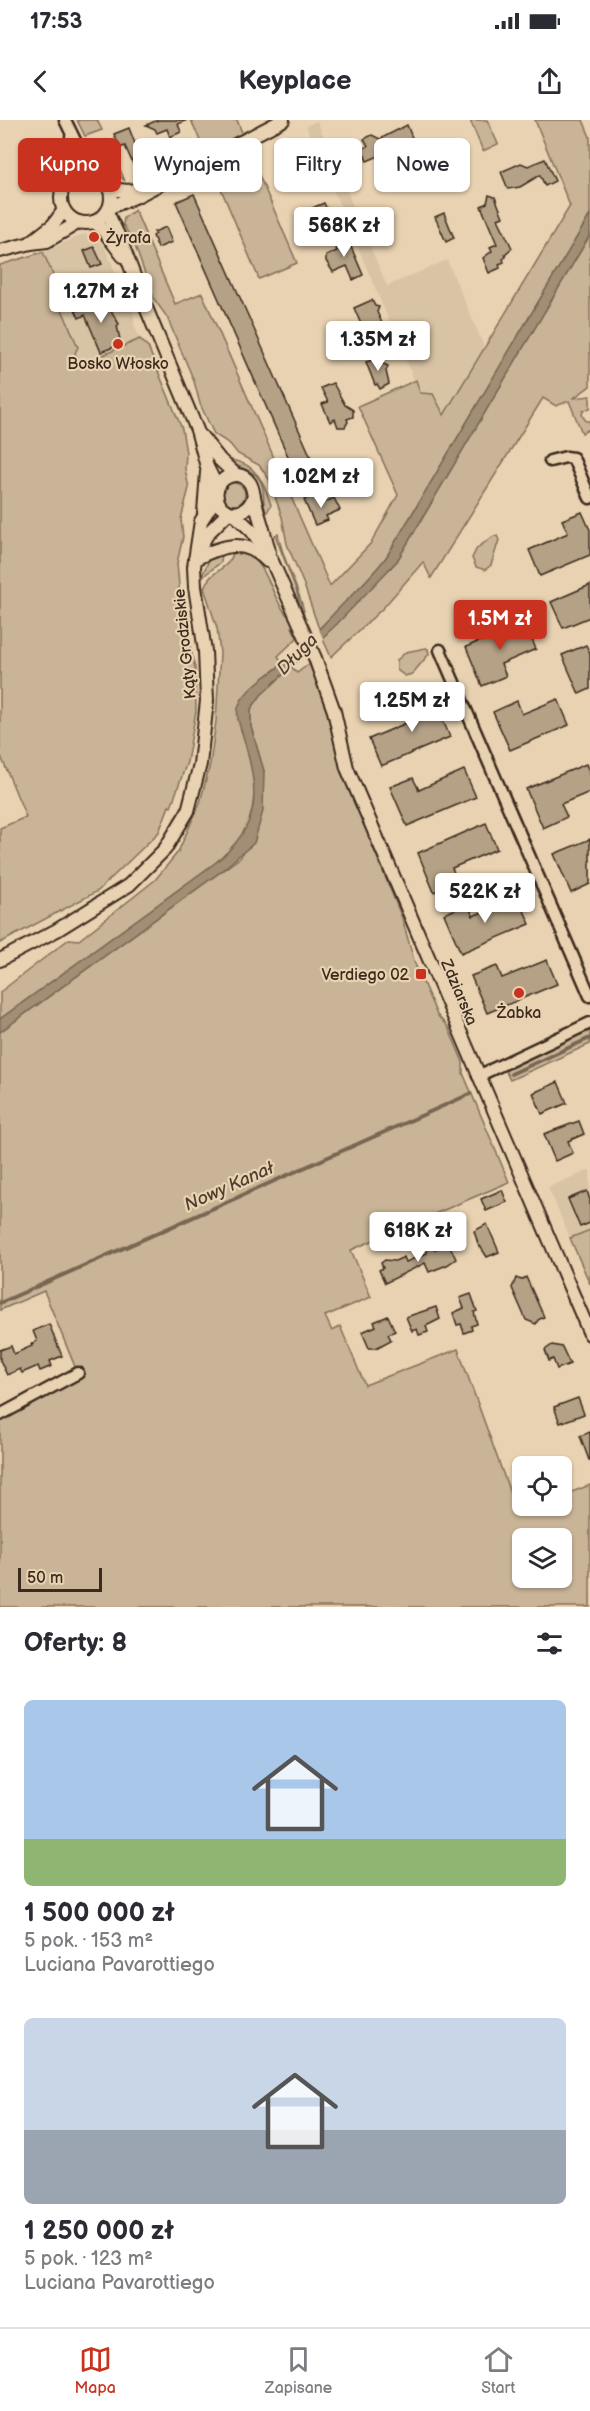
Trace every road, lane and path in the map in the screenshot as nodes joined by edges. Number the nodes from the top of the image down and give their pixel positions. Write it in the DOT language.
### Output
graph roads {
  1 [pos="284,120"];
  2 [pos="249,138"];
  3 [pos="62,192"];
  4 [pos="110,192"];
  5 [pos="143,192"];
  6 [pos="64,210"];
  7 [pos="109,210"];
  8 [pos="79,222"];
  9 [pos="94,222"];
  10 [pos="31,243"];
  11 [pos="0,251"];
  12 [pos="128,261"];
  13 [pos="197,430"];
  14 [pos="550,461"];
  15 [pos="207,467"];
  16 [pos="236,475"];
  17 [pos="216,493"];
  18 [pos="254,496"];
  19 [pos="590,498"];
  20 [pos="231,513"];
  21 [pos="203,516"];
  22 [pos="196,555"];
  23 [pos="273,565"];
  24 [pos="440,650"];
  25 [pos="0,960"];
  26 [pos="590,996"];
  27 [pos="590,1023"];
  28 [pos="478,1076"];
  29 [pos="590,1334"];
  30 [pos="78,1373"];
  31 [pos="0,1414"];
  1 -- 2 [label="street"];
  3 -- 6 [label="street"];
  4 -- 7 [label="street"];
  5 -- 7 [label="street"];
  6 -- 8 [label="street"];
  6 -- 10 [label="street"];
  7 -- 9 [label="street"];
  7 -- 12 [label="street"];
  8 -- 9 [label="street"];
  8 -- 10 [label="street"];
  9 -- 12 [label="street"];
  10 -- 11 [label="street"];
  12 -- 13 [label="street"];
  13 -- 15 [label="street"];
  13 -- 16 [label="street"];
  14 -- 19 [label="street"];
  15 -- 17 [label="street"];
  15 -- 21 [label="street"];
  16 -- 17 [label="street"];
  16 -- 18 [label="street"];
  17 -- 20 [label="street"];
  17 -- 21 [label="street, Kąty Grodziskie"];
  18 -- 20 [label="street"];
  18 -- 23 [label="street, Zdziarska"];
  20 -- 22 [label="street"];
  20 -- 23 [label="street, Zdziarska"];
  21 -- 22 [label="street, Kąty Grodziskie"];
  22 -- 23 [label="street"];
  22 -- 25 [label="street, Kąty Grodziskie"];
  23 -- 28 [label="street, Zdziarska"];
  24 -- 26 [label="street"];
  27 -- 28 [label="street"];
  28 -- 29 [label="street, Zdziarska"];
  30 -- 31 [label="street"];
}
